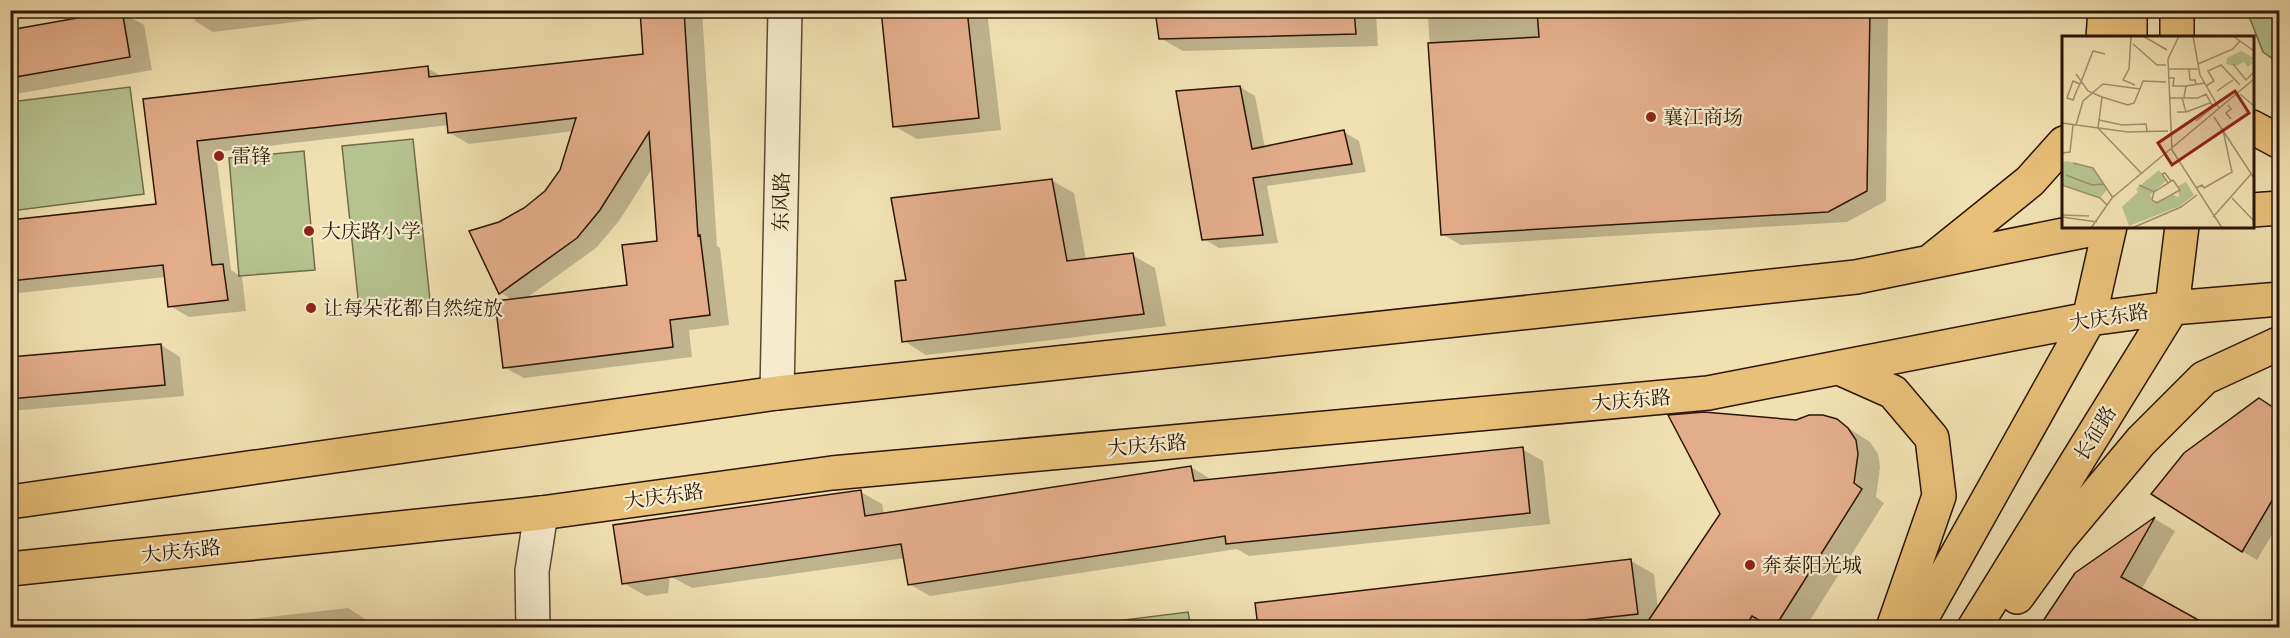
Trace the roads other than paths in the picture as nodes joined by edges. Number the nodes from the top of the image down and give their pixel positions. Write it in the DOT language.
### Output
graph roads {
  1 [pos="785,10"];
  2 [pos="2105,10"];
  3 [pos="2130,10"];
  4 [pos="2177,10"];
  5 [pos="2103,36"];
  6 [pos="2130,36"];
  7 [pos="2176,36"];
  8 [pos="2254,128"];
  9 [pos="2280,142"];
  10 [pos="2062,145"];
  11 [pos="2280,208"];
  12 [pos="2254,210"];
  13 [pos="2099,228"];
  14 [pos="2109,228"];
  15 [pos="2182,228"];
  16 [pos="1927,263"];
  17 [pos="2280,299"];
  18 [pos="2172,308"];
  19 [pos="2089,319"];
  20 [pos="2280,343"];
  21 [pos="1839,368"];
  22 [pos="777,393"];
  23 [pos="10,502"];
  24 [pos="541,513"];
  25 [pos="10,569"];
  26 [pos="533,627"];
  27 [pos="1893,627"];
  28 [pos="1916,627"];
  29 [pos="1974,627"];
  30 [pos="1995,627"];
  1 -- 22 [label="street, 东风路"];
  2 -- 5 [label="main road"];
  3 -- 6 [label="main road"];
  4 -- 7 [label="main road"];
  8 -- 9 [label="main road"];
  10 -- 16 [label="main road"];
  11 -- 12 [label="main road"];
  13 -- 16 [label="main road"];
  14 -- 19 [label="main road"];
  15 -- 18 [label="main road, 长征路"];
  16 -- 22 [label="main road"];
  17 -- 18 [label="main road, 大庆东路"];
  18 -- 19 [label="main road, 大庆东路"];
  18 -- 29 [label="main road, 长征路"];
  19 -- 21 [label="main road, 大庆东路"];
  19 -- 28 [label="main road"];
  20 -- 30 [label="main road"];
  21 -- 24 [label="main road, 大庆东路"];
  21 -- 27 [label="main road"];
  22 -- 23 [label="main road"];
  24 -- 25 [label="main road, 大庆东路"];
  24 -- 26 [label="street"];
}
